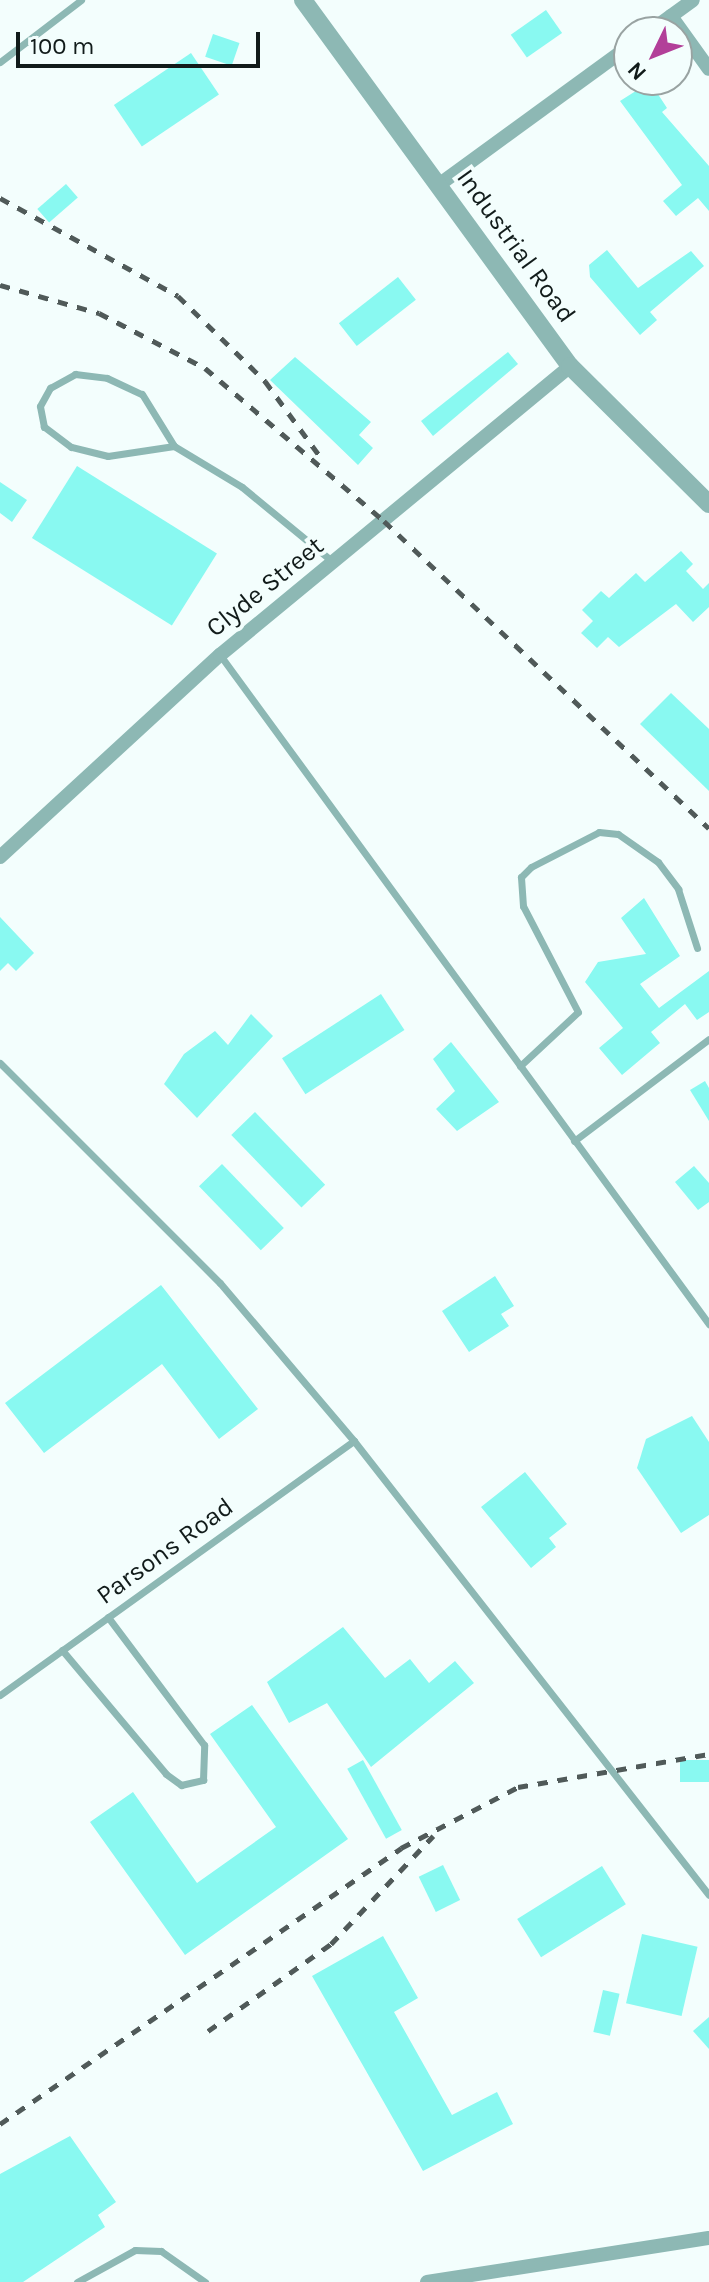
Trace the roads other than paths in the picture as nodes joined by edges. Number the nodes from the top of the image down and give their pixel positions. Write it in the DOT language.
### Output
graph roads {
  1 [pos="81,0"];
  2 [pos="303,0"];
  3 [pos="693,0"];
  4 [pos="671,16"];
  5 [pos="693,47"];
  6 [pos="613,58"];
  7 [pos="0,62"];
  8 [pos="709,69"];
  9 [pos="440,184"];
  10 [pos="570,366"];
  11 [pos="174,446"];
  12 [pos="709,504"];
  13 [pos="333,562"];
  14 [pos="220,655"];
  15 [pos="0,857"];
  16 [pos="697,948"];
  17 [pos="709,1039"];
  18 [pos="0,1063"];
  19 [pos="520,1066"];
  20 [pos="574,1141"];
  21 [pos="709,1324"];
  22 [pos="354,1441"];
  23 [pos="108,1617"];
  24 [pos="62,1650"];
  25 [pos="0,1695"];
  26 [pos="709,1895"];
  27 [pos="709,2238"];
  28 [pos="77,2282"];
  29 [pos="205,2282"];
  30 [pos="427,2282"];
  1 -- 7 [label="lane"];
  2 -- 9 [label="street, Industrial Road"];
  3 -- 4 [label="street"];
  5 -- 8 [label="street"];
  6 -- 9 [label="street"];
  9 -- 10 [label="street, Industrial Road"];
  10 -- 12 [label="street, Industrial Road"];
  10 -- 13 [label="street, Clyde Street"];
  11 -- 11 [label="lane"];
  11 -- 13 [label="lane"];
  13 -- 14 [label="street, Clyde Street"];
  14 -- 15 [label="street, Clyde Street"];
  14 -- 19 [label="lane"];
  16 -- 19 [label="lane"];
  17 -- 20 [label="lane"];
  18 -- 22 [label="lane"];
  19 -- 20 [label="lane"];
  20 -- 21 [label="lane"];
  22 -- 23 [label="lane, Parsons Road"];
  22 -- 26 [label="lane"];
  23 -- 24 [label="lane, Parsons Road"];
  23 -- 24 [label="lane"];
  24 -- 25 [label="lane, Parsons Road"];
  27 -- 30 [label="street"];
  28 -- 29 [label="lane"];
}
